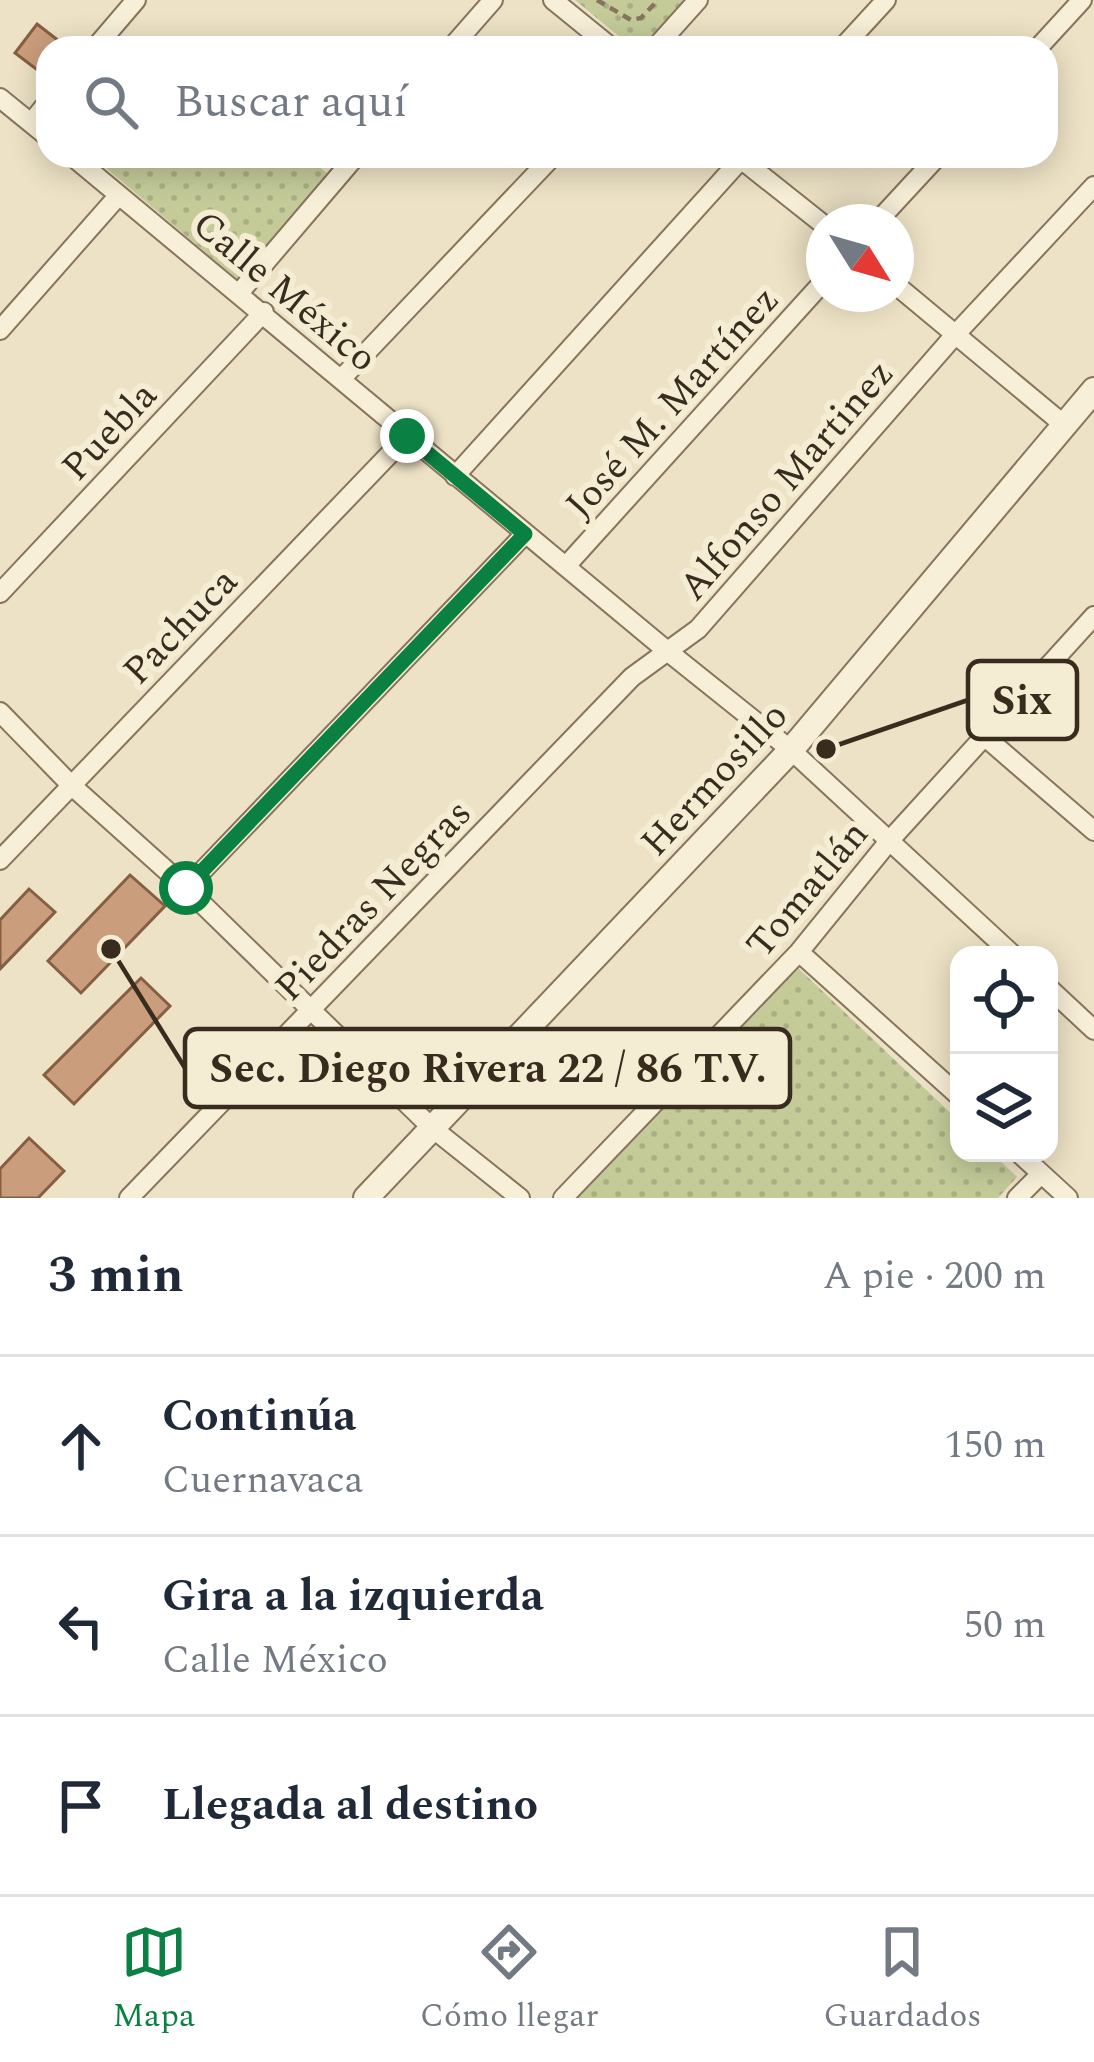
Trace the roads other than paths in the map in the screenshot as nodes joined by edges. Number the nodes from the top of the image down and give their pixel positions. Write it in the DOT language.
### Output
graph roads {
  1 [pos="136,0"];
  2 [pos="493,0"];
  3 [pos="553,0"];
  4 [pos="698,0"];
  5 [pos="886,0"];
  6 [pos="1082,0"];
  7 [pos="105,36"];
  8 [pos="462,36"];
  9 [pos="597,36"];
  10 [pos="666,36"];
  11 [pos="853,36"];
  12 [pos="1049,36"];
  13 [pos="0,98"];
  14 [pos="36,117"];
  15 [pos="31,123"];
  16 [pos="36,127"];
  17 [pos="86,168"];
  18 [pos="346,168"];
  19 [pos="543,168"];
  20 [pos="731,168"];
  21 [pos="754,168"];
  22 [pos="927,168"];
  23 [pos="1094,186"];
  24 [pos="119,195"];
  25 [pos="894,204"];
  26 [pos="806,210"];
  27 [pos="240,292"];
  28 [pos="806,300"];
  29 [pos="914,302"];
  30 [pos="264,312"];
  31 [pos="0,330"];
  32 [pos="954,336"];
  33 [pos="342,378"];
  34 [pos="1094,390"];
  35 [pos="1063,424"];
  36 [pos="407,436"];
  37 [pos="455,476"];
  38 [pos="525,534"];
  39 [pos="566,566"];
  40 [pos="0,593"];
  41 [pos="1094,616"];
  42 [pos="666,650"];
  43 [pos="0,712"];
  44 [pos="984,736"];
  45 [pos="791,750"];
  46 [pos="71,785"];
  47 [pos="1091,822"];
  48 [pos="890,840"];
  49 [pos="0,860"];
  50 [pos="186,888"];
  51 [pos="1003,946"];
  52 [pos="799,952"];
  53 [pos="1058,996"];
  54 [pos="311,1009"];
  55 [pos="1094,1030"];
  56 [pos="950,1088"];
  57 [pos="431,1127"];
  58 [pos="1028,1162"];
  59 [pos="1041,1174"];
  60 [pos="129,1198"];
  61 [pos="367,1198"];
  62 [pos="520,1198"];
  63 [pos="563,1198"];
  64 [pos="1017,1198"];
  65 [pos="1068,1198"];
  1 -- 7 [label="street"];
  2 -- 8 [label="street"];
  3 -- 9 [label="street"];
  4 -- 10 [label="street"];
  5 -- 11 [label="street"];
  6 -- 12 [label="street"];
  13 -- 15 [label="street"];
  14 -- 15 [label="street"];
  15 -- 16 [label="street"];
  17 -- 24 [label="street, Calle México"];
  18 -- 27 [label="street"];
  19 -- 33 [label="street"];
  20 -- 37 [label="street"];
  21 -- 26 [label="street"];
  22 -- 25 [label="street"];
  23 -- 32 [label="street, Alfonso Martinez"];
  24 -- 27 [label="street, Calle México"];
  24 -- 31 [label="street"];
  27 -- 30 [label="street, Calle México"];
  28 -- 39 [label="street, José M. Martínez"];
  29 -- 32 [label="street"];
  30 -- 33 [label="street, Calle México"];
  30 -- 40 [label="street, Puebla"];
  32 -- 35 [label="street"];
  32 -- 42 [label="street, Alfonso Martinez"];
  33 -- 36 [label="street, Calle México"];
  34 -- 35 [label="street, Hermosillo"];
  35 -- 45 [label="street, Hermosillo"];
  36 -- 37 [label="street, Calle México"];
  36 -- 46 [label="street, Pachuca"];
  37 -- 38 [label="street, Calle México"];
  38 -- 39 [label="street, Calle México"];
  38 -- 50 [label="street"];
  39 -- 42 [label="street, Calle México"];
  41 -- 44 [label="street, Tomatlán"];
  42 -- 45 [label="street, Calle México"];
  42 -- 54 [label="street, Piedras Negras"];
  43 -- 46 [label="street"];
  44 -- 47 [label="street"];
  44 -- 48 [label="street, Tomatlán"];
  45 -- 48 [label="street, Calle México"];
  45 -- 57 [label="street, Hermosillo"];
  46 -- 49 [label="street, Pachuca"];
  46 -- 50 [label="street"];
  48 -- 51 [label="street, Calle México"];
  48 -- 52 [label="street, Tomatlán"];
  50 -- 54 [label="street"];
  52 -- 56 [label="street"];
  52 -- 63 [label="street, Tomatlán"];
  53 -- 55 [label="street"];
  54 -- 57 [label="street"];
  54 -- 60 [label="street, Piedras Negras"];
  57 -- 61 [label="street, Hermosillo"];
  57 -- 62 [label="street"];
  58 -- 59 [label="street"];
  59 -- 64 [label="street"];
  59 -- 65 [label="street"];
}
